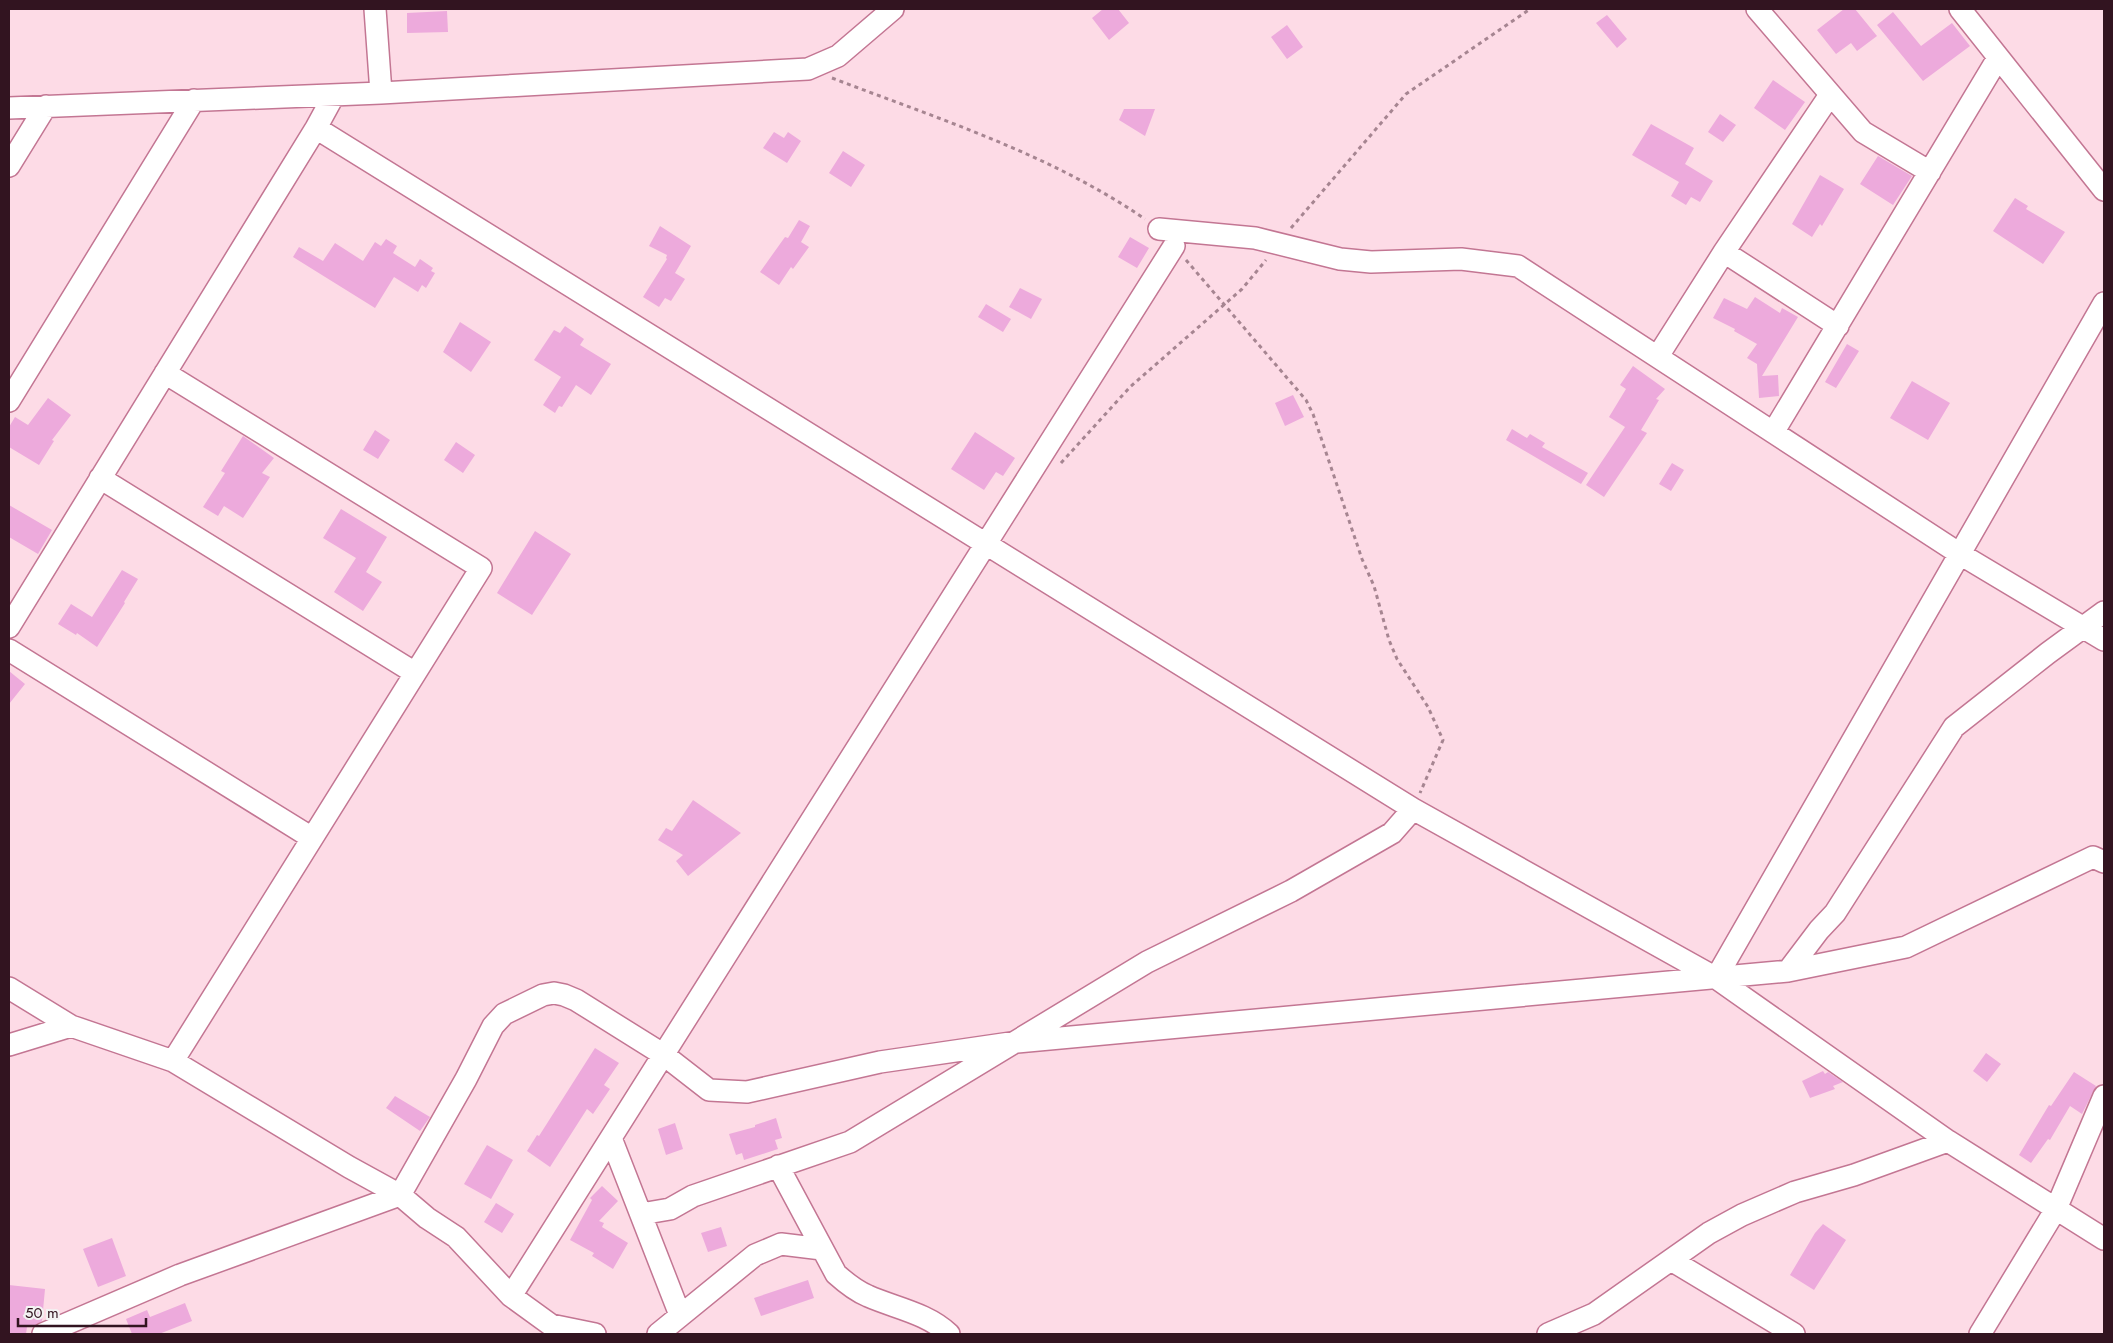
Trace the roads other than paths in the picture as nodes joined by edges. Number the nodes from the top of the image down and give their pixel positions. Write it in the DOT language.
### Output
graph roads {
  1 [pos="375,9"];
  2 [pos="893,9"];
  3 [pos="1757,9"];
  4 [pos="1960,9"];
  5 [pos="1998,58"];
  6 [pos="381,93"];
  7 [pos="334,95"];
  8 [pos="1830,95"];
  9 [pos="194,100"];
  10 [pos="46,106"];
  11 [pos="9,108"];
  12 [pos="316,128"];
  13 [pos="9,166"];
  14 [pos="1930,172"];
  15 [pos="2104,190"];
  16 [pos="1159,229"];
  17 [pos="1174,246"];
  18 [pos="1724,252"];
  19 [pos="2104,303"];
  20 [pos="1838,326"];
  21 [pos="1658,356"];
  22 [pos="165,373"];
  23 [pos="9,402"];
  24 [pos="1774,431"];
  25 [pos="100,478"];
  26 [pos="986,545"];
  27 [pos="1960,554"];
  28 [pos="2104,612"];
  29 [pos="9,626"];
  30 [pos="2083,627"];
  31 [pos="2104,640"];
  32 [pos="9,650"];
  33 [pos="415,674"];
  34 [pos="1413,810"];
  35 [pos="312,838"];
  36 [pos="2104,862"];
  37 [pos="1788,970"];
  38 [pos="1716,978"];
  39 [pos="9,988"];
  40 [pos="71,1026"];
  41 [pos="1017,1042"];
  42 [pos="9,1045"];
  43 [pos="664,1055"];
  44 [pos="173,1061"];
  45 [pos="2104,1096"];
  46 [pos="611,1138"];
  47 [pos="1948,1141"];
  48 [pos="778,1166"];
  49 [pos="400,1195"];
  50 [pos="2056,1208"];
  51 [pos="641,1214"];
  52 [pos="2104,1239"];
  53 [pos="822,1249"];
  54 [pos="1671,1260"];
  55 [pos="512,1296"];
  56 [pos="680,1315"];
  57 [pos="51,1333"];
  58 [pos="595,1334"];
  59 [pos="658,1334"];
  60 [pos="949,1334"];
  61 [pos="1548,1334"];
  62 [pos="1794,1334"];
  63 [pos="1980,1334"];
  1 -- 6 [label="street"];
  2 -- 6 [label="street"];
  3 -- 8 [label="street"];
  4 -- 5 [label="street"];
  5 -- 14 [label="street"];
  5 -- 15 [label="street"];
  6 -- 7 [label="street"];
  7 -- 9 [label="street"];
  7 -- 12 [label="street"];
  8 -- 14 [label="street"];
  8 -- 18 [label="street"];
  9 -- 10 [label="street"];
  9 -- 23 [label="street"];
  10 -- 11 [label="street"];
  10 -- 13 [label="street"];
  12 -- 22 [label="street"];
  12 -- 26 [label="street"];
  14 -- 20 [label="street"];
  16 -- 21 [label="street"];
  17 -- 26 [label="street"];
  18 -- 20 [label="street"];
  18 -- 21 [label="street"];
  19 -- 27 [label="street"];
  20 -- 24 [label="street"];
  21 -- 24 [label="street"];
  22 -- 25 [label="street"];
  22 -- 33 [label="street"];
  24 -- 27 [label="street"];
  25 -- 29 [label="street"];
  25 -- 33 [label="street"];
  26 -- 34 [label="street"];
  26 -- 43 [label="street"];
  27 -- 30 [label="street"];
  27 -- 38 [label="street"];
  28 -- 30 [label="street"];
  30 -- 31 [label="street"];
  30 -- 37 [label="street"];
  32 -- 35 [label="street"];
  33 -- 35 [label="street"];
  34 -- 38 [label="street"];
  34 -- 41 [label="street"];
  35 -- 44 [label="street"];
  36 -- 37 [label="street"];
  37 -- 38 [label="street"];
  38 -- 41 [label="street"];
  38 -- 47 [label="street"];
  39 -- 40 [label="street"];
  40 -- 42 [label="street"];
  40 -- 44 [label="street"];
  41 -- 43 [label="street"];
  41 -- 48 [label="street"];
  43 -- 46 [label="street"];
  43 -- 49 [label="street"];
  44 -- 49 [label="street"];
  45 -- 50 [label="street"];
  46 -- 51 [label="street"];
  46 -- 55 [label="street"];
  47 -- 50 [label="street"];
  47 -- 54 [label="street"];
  48 -- 51 [label="street"];
  48 -- 53 [label="street"];
  49 -- 55 [label="street"];
  49 -- 57 [label="street"];
  50 -- 52 [label="street"];
  50 -- 63 [label="street"];
  51 -- 56 [label="street"];
  53 -- 56 [label="street"];
  53 -- 60 [label="street"];
  54 -- 61 [label="street"];
  54 -- 62 [label="street"];
  55 -- 58 [label="street"];
  56 -- 59 [label="street"];
}
